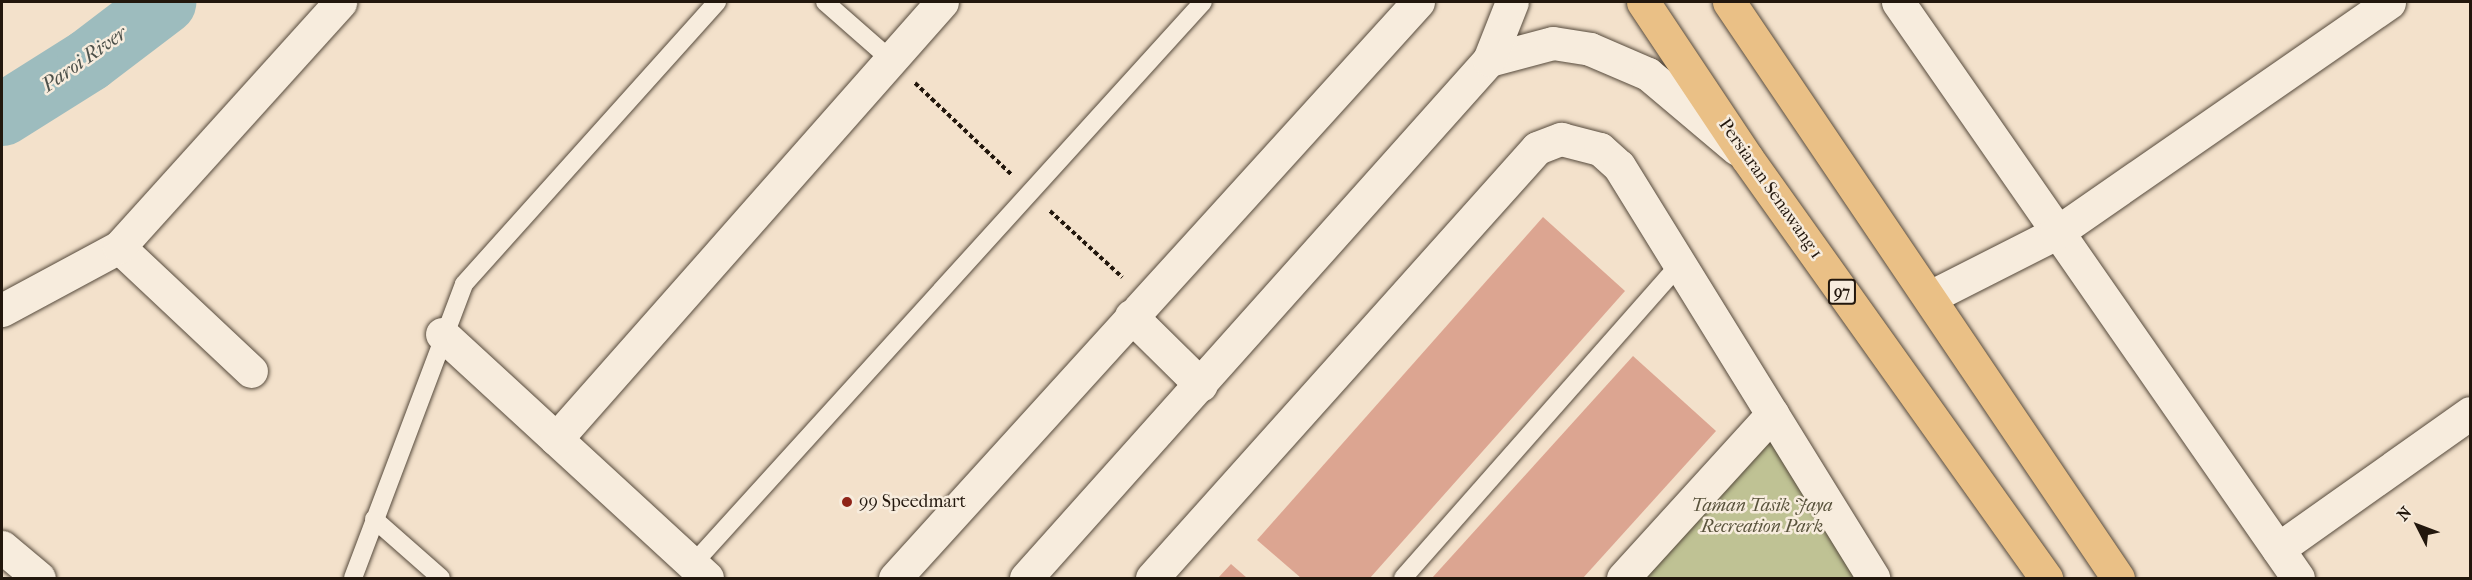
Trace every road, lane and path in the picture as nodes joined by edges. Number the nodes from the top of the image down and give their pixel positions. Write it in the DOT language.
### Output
graph roads {
  1 [pos="340,2"];
  2 [pos="717,2"];
  3 [pos="825,2"];
  4 [pos="942,2"];
  5 [pos="1203,2"];
  6 [pos="1418,2"];
  7 [pos="1512,2"];
  8 [pos="1898,2"];
  9 [pos="2388,2"];
  10 [pos="1643,4"];
  11 [pos="1736,9"];
  12 [pos="891,60"];
  13 [pos="1489,60"];
  14 [pos="1747,158"];
  15 [pos="2056,234"];
  16 [pos="119,247"];
  17 [pos="1680,264"];
  18 [pos="1930,297"];
  19 [pos="2,309"];
  20 [pos="1131,316"];
  21 [pos="442,334"];
  22 [pos="251,371"];
  23 [pos="1201,385"];
  24 [pos="2470,413"];
  25 [pos="1772,414"];
  26 [pos="556,439"];
  27 [pos="374,519"];
  28 [pos="2,547"];
  29 [pos="2278,549"];
  30 [pos="700,572"];
  31 [pos="39,579"];
  32 [pos="353,579"];
  33 [pos="441,579"];
  34 [pos="895,579"];
  35 [pos="1026,579"];
  36 [pos="1152,579"];
  37 [pos="1403,579"];
  38 [pos="1623,579"];
  39 [pos="1873,579"];
  40 [pos="2046,579"];
  41 [pos="2118,579"];
  42 [pos="2298,579"];
  1 -- 16 [label="street"];
  2 -- 21 [label="lane"];
  3 -- 12 [label="lane"];
  4 -- 12 [label="street"];
  5 -- 30 [label="lane"];
  6 -- 20 [label="street"];
  7 -- 13 [label="street"];
  8 -- 15 [label="street"];
  9 -- 15 [label="street"];
  10 -- 14 [label="main road, Persiaran Senawang 1 / 97"];
  11 -- 18 [label="main road"];
  12 -- 26 [label="street"];
  13 -- 14 [label="street"];
  13 -- 23 [label="street"];
  14 -- 40 [label="main road, Persiaran Senawang 1 / 97"];
  15 -- 18 [label="street"];
  15 -- 29 [label="street"];
  16 -- 19 [label="street"];
  16 -- 22 [label="street"];
  17 -- 25 [label="street"];
  17 -- 36 [label="street"];
  17 -- 37 [label="lane"];
  18 -- 41 [label="main road"];
  20 -- 23 [label="street"];
  20 -- 34 [label="street"];
  21 -- 26 [label="street"];
  21 -- 27 [label="lane"];
  23 -- 35 [label="street"];
  24 -- 29 [label="street"];
  25 -- 38 [label="street"];
  25 -- 39 [label="street"];
  26 -- 30 [label="street"];
  27 -- 32 [label="lane"];
  27 -- 33 [label="lane"];
  28 -- 31 [label="street"];
  29 -- 42 [label="street"];
}
